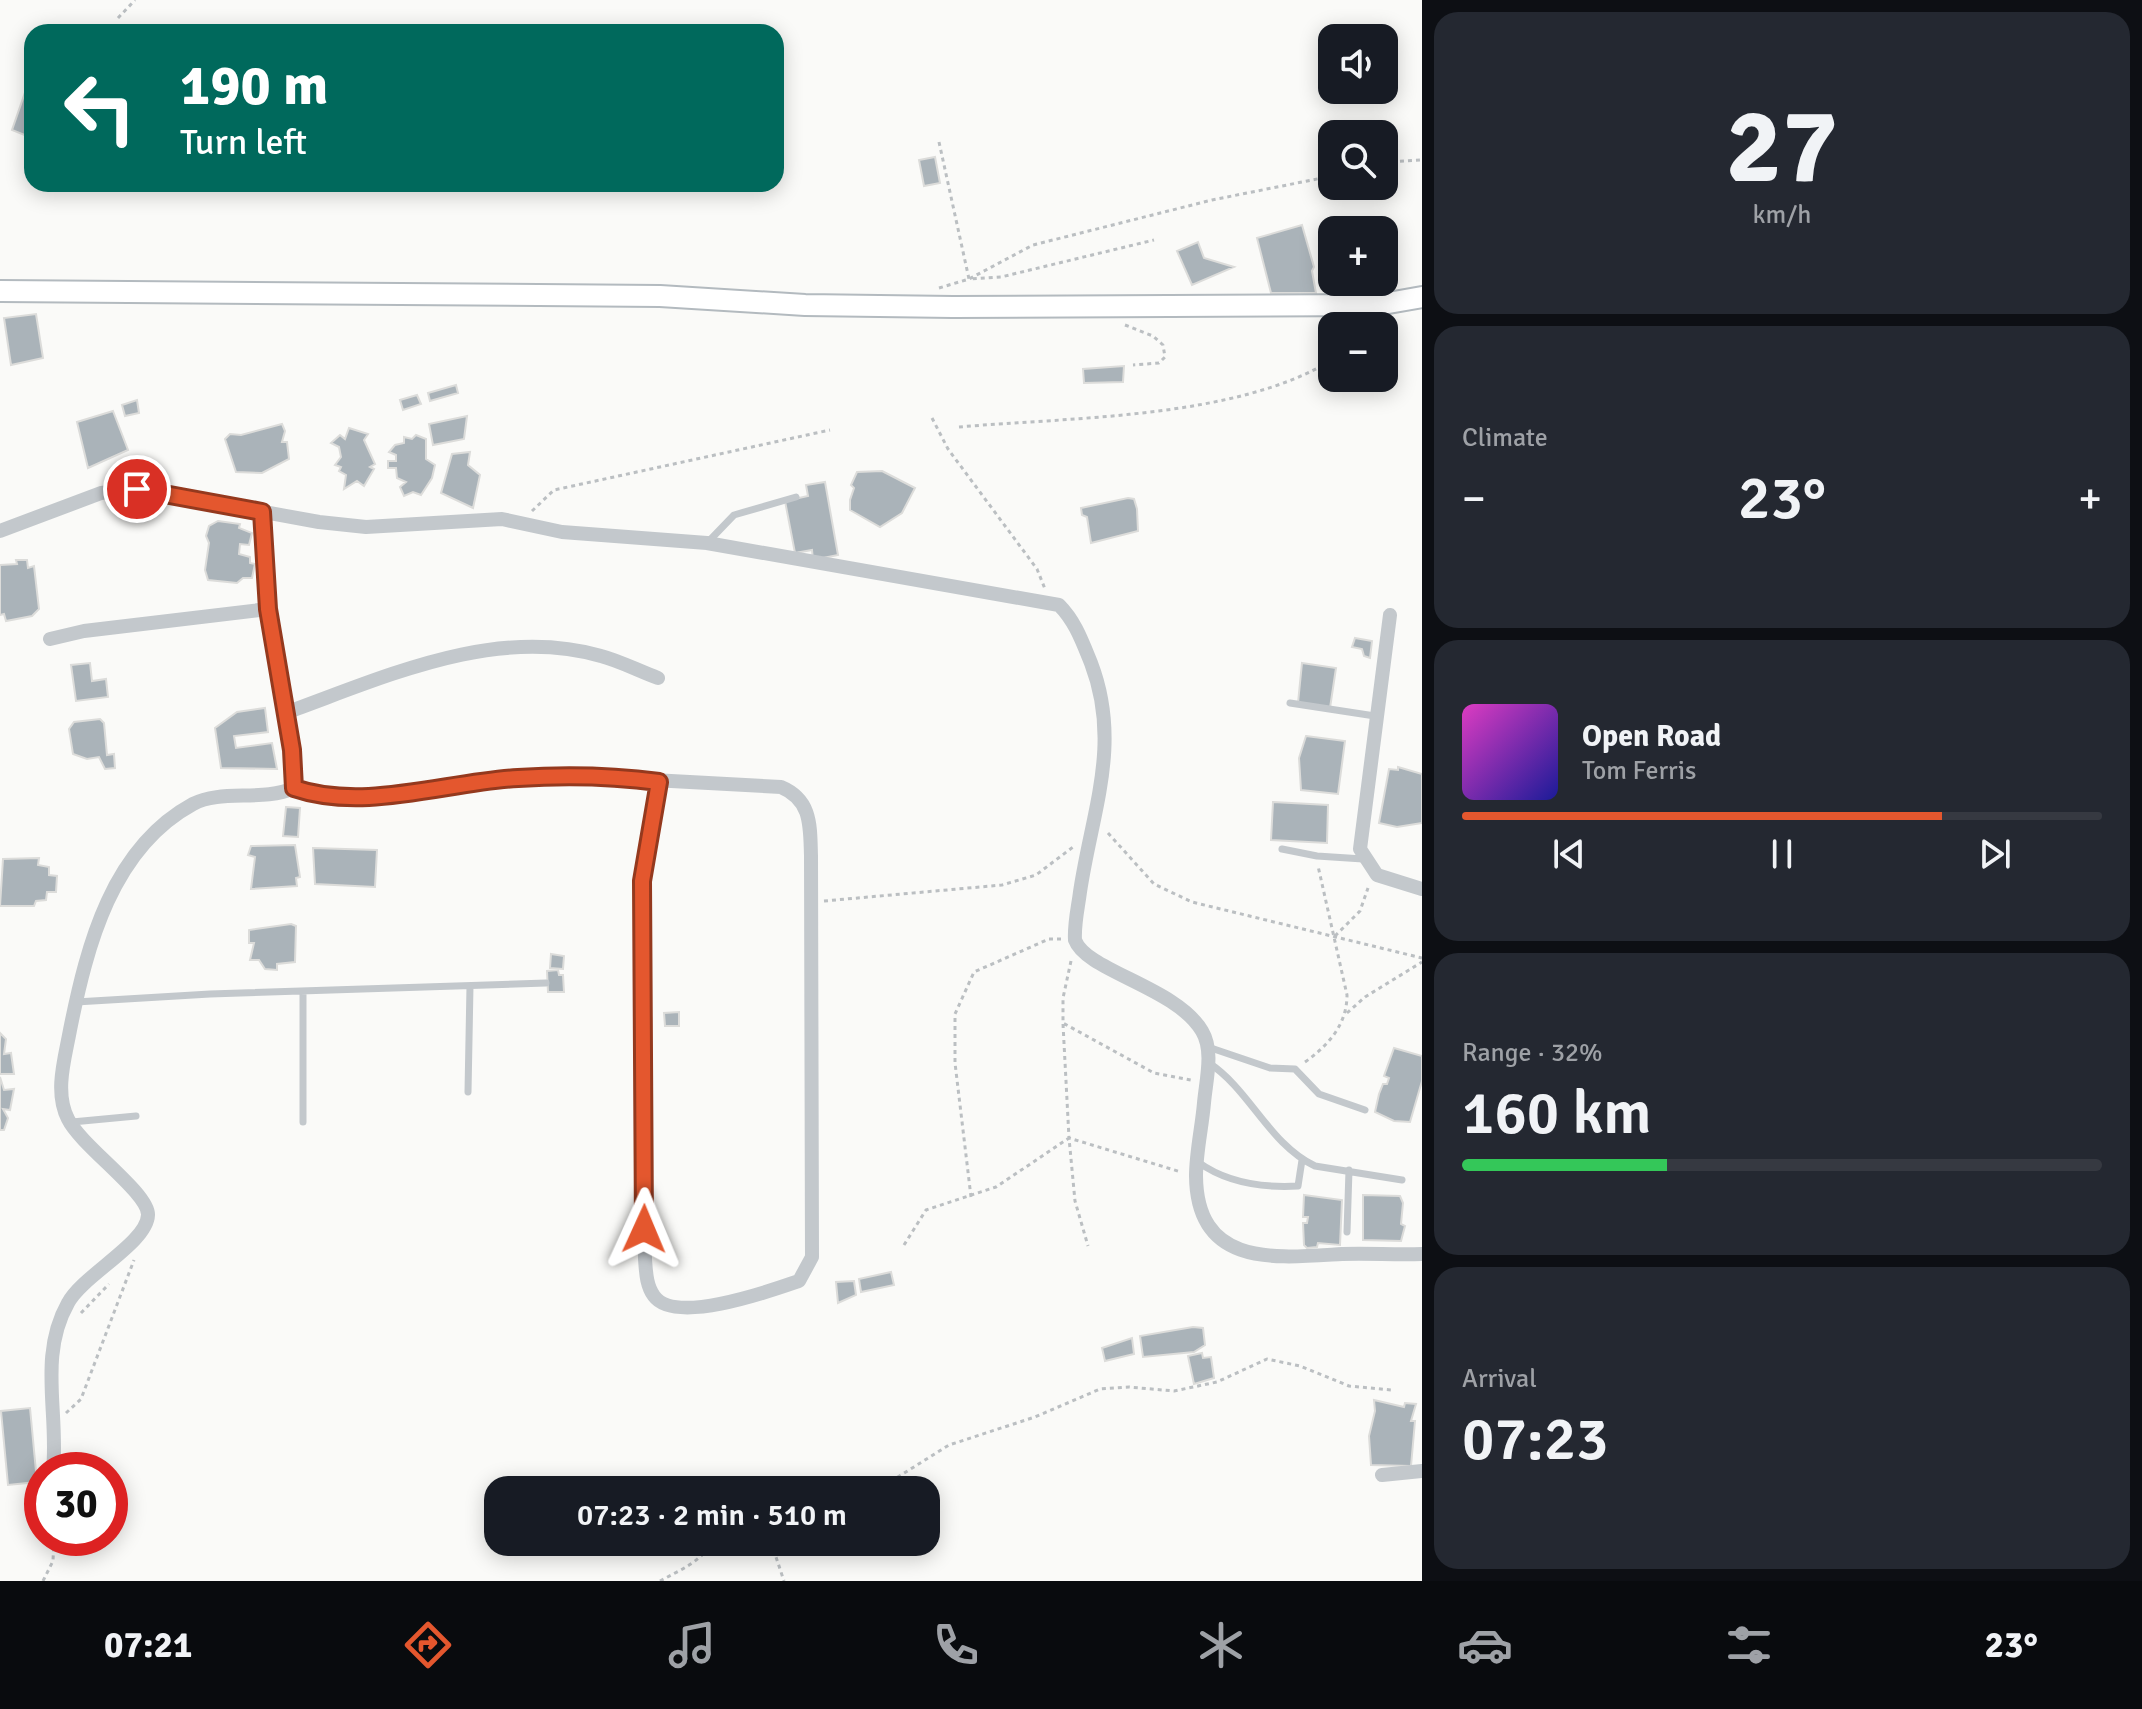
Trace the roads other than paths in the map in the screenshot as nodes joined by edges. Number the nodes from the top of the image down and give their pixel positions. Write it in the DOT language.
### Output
graph roads {
  1 [pos="0,291"];
  2 [pos="1422,297"];
  3 [pos="796,497"];
  4 [pos="262,512"];
  5 [pos="0,531"];
  6 [pos="707,543"];
  7 [pos="268,609"];
  8 [pos="1390,615"];
  9 [pos="50,639"];
  10 [pos="658,678"];
  11 [pos="1290,703"];
  12 [pos="285,713"];
  13 [pos="1375,716"];
  14 [pos="659,782"];
  15 [pos="294,788"];
  16 [pos="1282,849"];
  17 [pos="1363,859"];
  18 [pos="1422,889"];
  19 [pos="546,983"];
  20 [pos="470,986"];
  21 [pos="303,992"];
  22 [pos="76,1002"];
  23 [pos="1208,1054"];
  24 [pos="468,1092"];
  25 [pos="1365,1110"];
  26 [pos="136,1116"];
  27 [pos="69,1122"];
  28 [pos="303,1122"];
  29 [pos="1302,1160"];
  30 [pos="1197,1169"];
  31 [pos="1349,1170"];
  32 [pos="1402,1180"];
  33 [pos="1347,1232"];
  34 [pos="1422,1254"];
  35 [pos="53,1452"];
  36 [pos="1422,1471"];
  37 [pos="1382,1475"];
  1 -- 2 [label="street"];
  3 -- 6 [label="lane"];
  4 -- 5 [label="street"];
  4 -- 6 [label="street"];
  4 -- 7 [label="street"];
  6 -- 23 [label="street"];
  7 -- 9 [label="street"];
  7 -- 12 [label="street"];
  8 -- 13 [label="street"];
  10 -- 12 [label="street"];
  11 -- 13 [label="lane"];
  12 -- 15 [label="street"];
  13 -- 17 [label="street"];
  14 -- 14 [label="street"];
  14 -- 15 [label="street"];
  15 -- 22 [label="street"];
  16 -- 17 [label="lane"];
  17 -- 18 [label="street"];
  19 -- 20 [label="lane"];
  20 -- 21 [label="lane"];
  20 -- 24 [label="lane"];
  21 -- 22 [label="lane"];
  21 -- 28 [label="lane"];
  22 -- 27 [label="street"];
  23 -- 25 [label="lane"];
  23 -- 29 [label="lane"];
  23 -- 30 [label="street"];
  26 -- 27 [label="lane"];
  27 -- 35 [label="street"];
  29 -- 30 [label="lane"];
  29 -- 31 [label="lane"];
  30 -- 34 [label="street"];
  31 -- 32 [label="lane"];
  31 -- 33 [label="lane"];
  36 -- 37 [label="street"];
}
